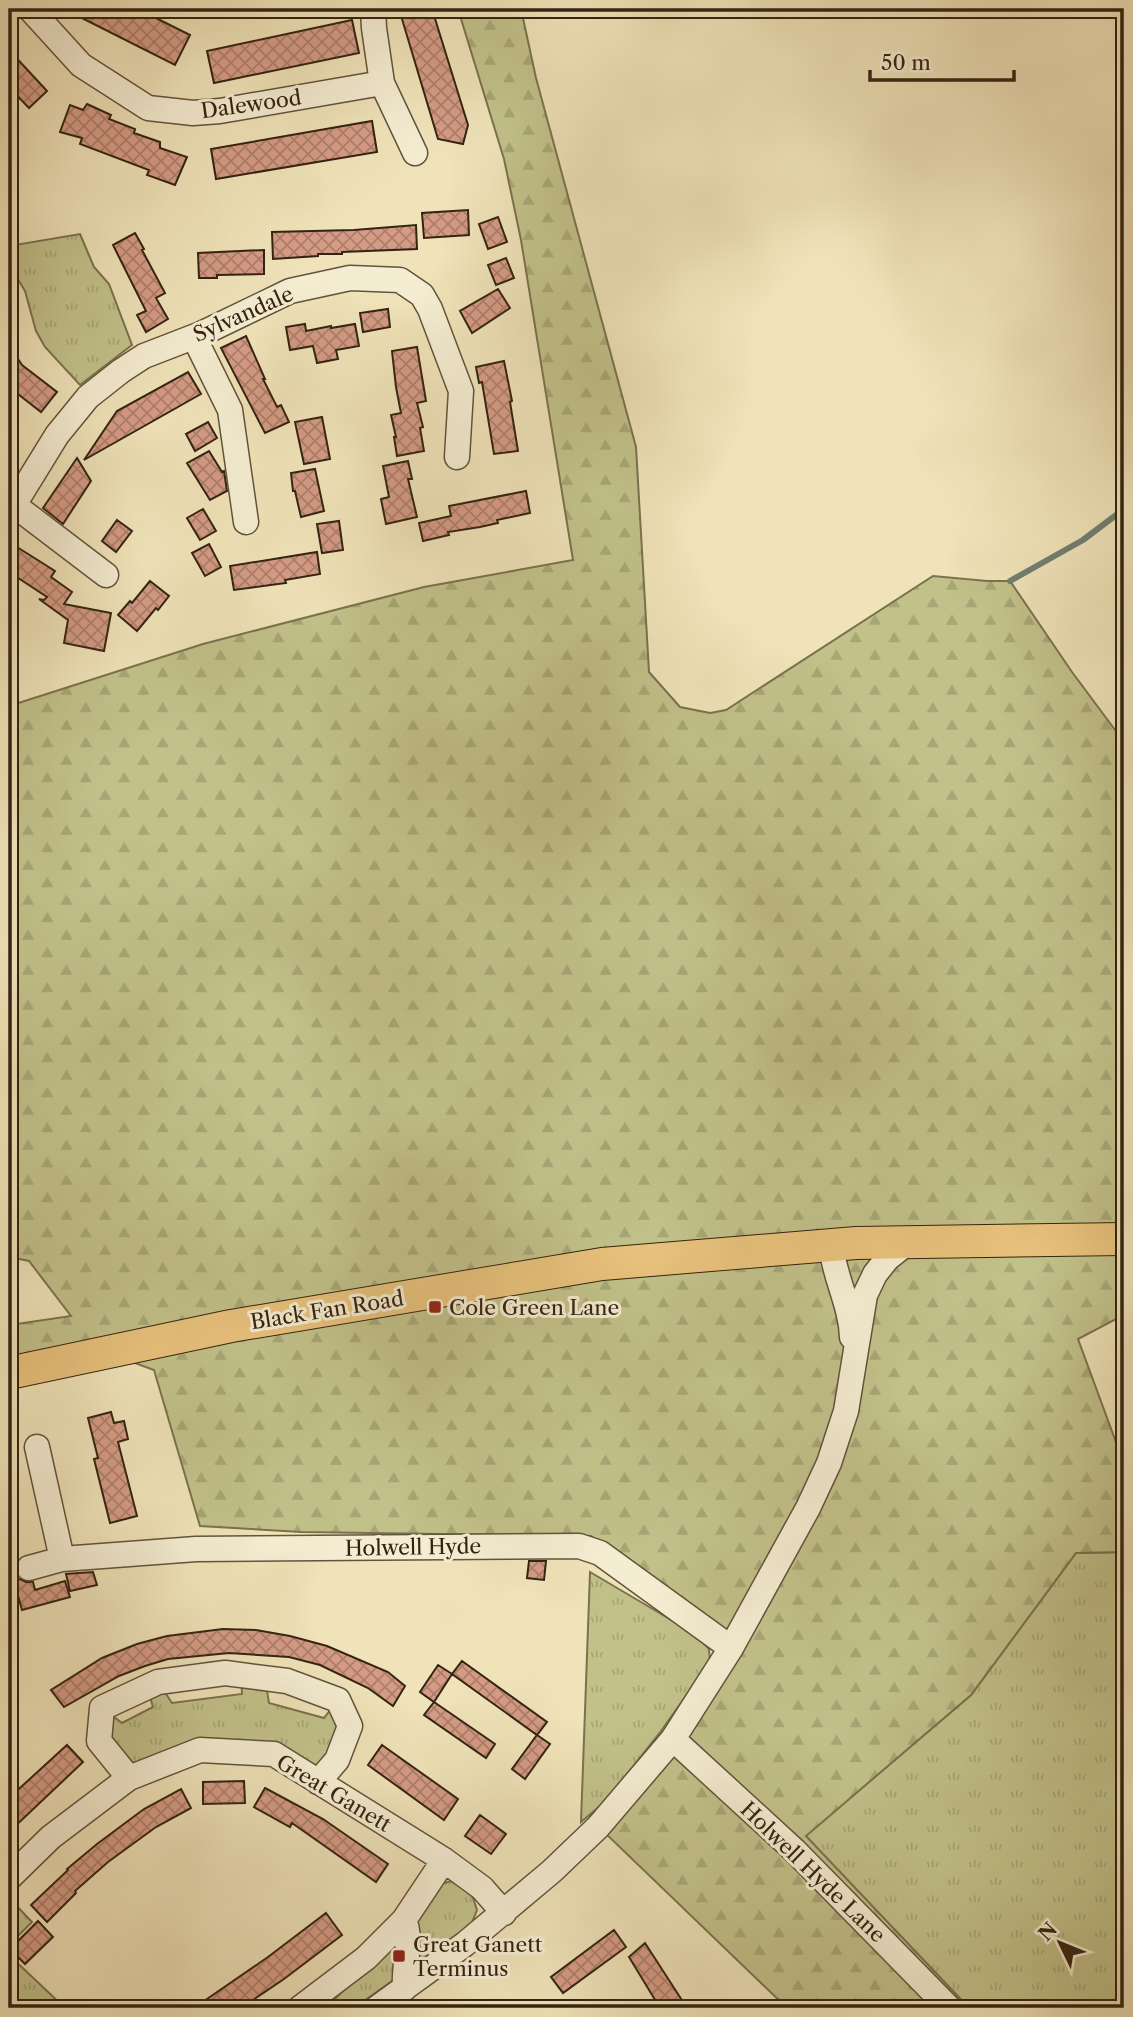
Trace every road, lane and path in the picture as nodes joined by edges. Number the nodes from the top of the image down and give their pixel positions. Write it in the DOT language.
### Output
graph roads {
  1 [pos="30,9"];
  2 [pos="373,9"];
  3 [pos="382,83"];
  4 [pos="415,153"];
  5 [pos="194,337"];
  6 [pos="457,457"];
  7 [pos="11,509"];
  8 [pos="246,522"];
  9 [pos="106,575"];
  10 [pos="1124,1239"];
  11 [pos="912,1242"];
  12 [pos="844,1244"];
  13 [pos="854,1366"];
  14 [pos="9,1373"];
  15 [pos="37,1447"];
  16 [pos="62,1559"];
  17 [pos="29,1568"];
  18 [pos="731,1648"];
  19 [pos="673,1739"];
  20 [pos="129,1778"];
  21 [pos="318,1782"];
  22 [pos="444,1860"];
  23 [pos="9,1878"];
  24 [pos="504,1913"];
  25 [pos="404,1920"];
  26 [pos="405,1988"];
  27 [pos="300,2008"];
  28 [pos="377,2008"];
  29 [pos="949,2008"];
  1 -- 3 [label="street, Dalewood"];
  2 -- 3 [label="street"];
  3 -- 4 [label="street"];
  5 -- 6 [label="street, Sylvandale"];
  5 -- 7 [label="street, Sylvandale"];
  5 -- 8 [label="street"];
  7 -- 9 [label="street"];
  10 -- 11 [label="main road"];
  11 -- 12 [label="main road"];
  11 -- 13 [label="street"];
  12 -- 13 [label="street"];
  12 -- 14 [label="main road, Black Fan Road"];
  13 -- 18 [label="street"];
  15 -- 16 [label="street"];
  16 -- 17 [label="street, Holwell Hyde"];
  16 -- 18 [label="street, Holwell Hyde"];
  18 -- 19 [label="street"];
  19 -- 24 [label="street"];
  19 -- 29 [label="street, Holwell Hyde Lane"];
  20 -- 21 [label="street, Great Ganett"];
  20 -- 21 [label="street"];
  20 -- 23 [label="street, Great Ganett"];
  21 -- 22 [label="street, Great Ganett"];
  22 -- 24 [label="street, Great Ganett"];
  22 -- 25 [label="street"];
  24 -- 26 [label="street"];
  25 -- 26 [label="street"];
  25 -- 27 [label="street"];
  26 -- 28 [label="street"];
}
